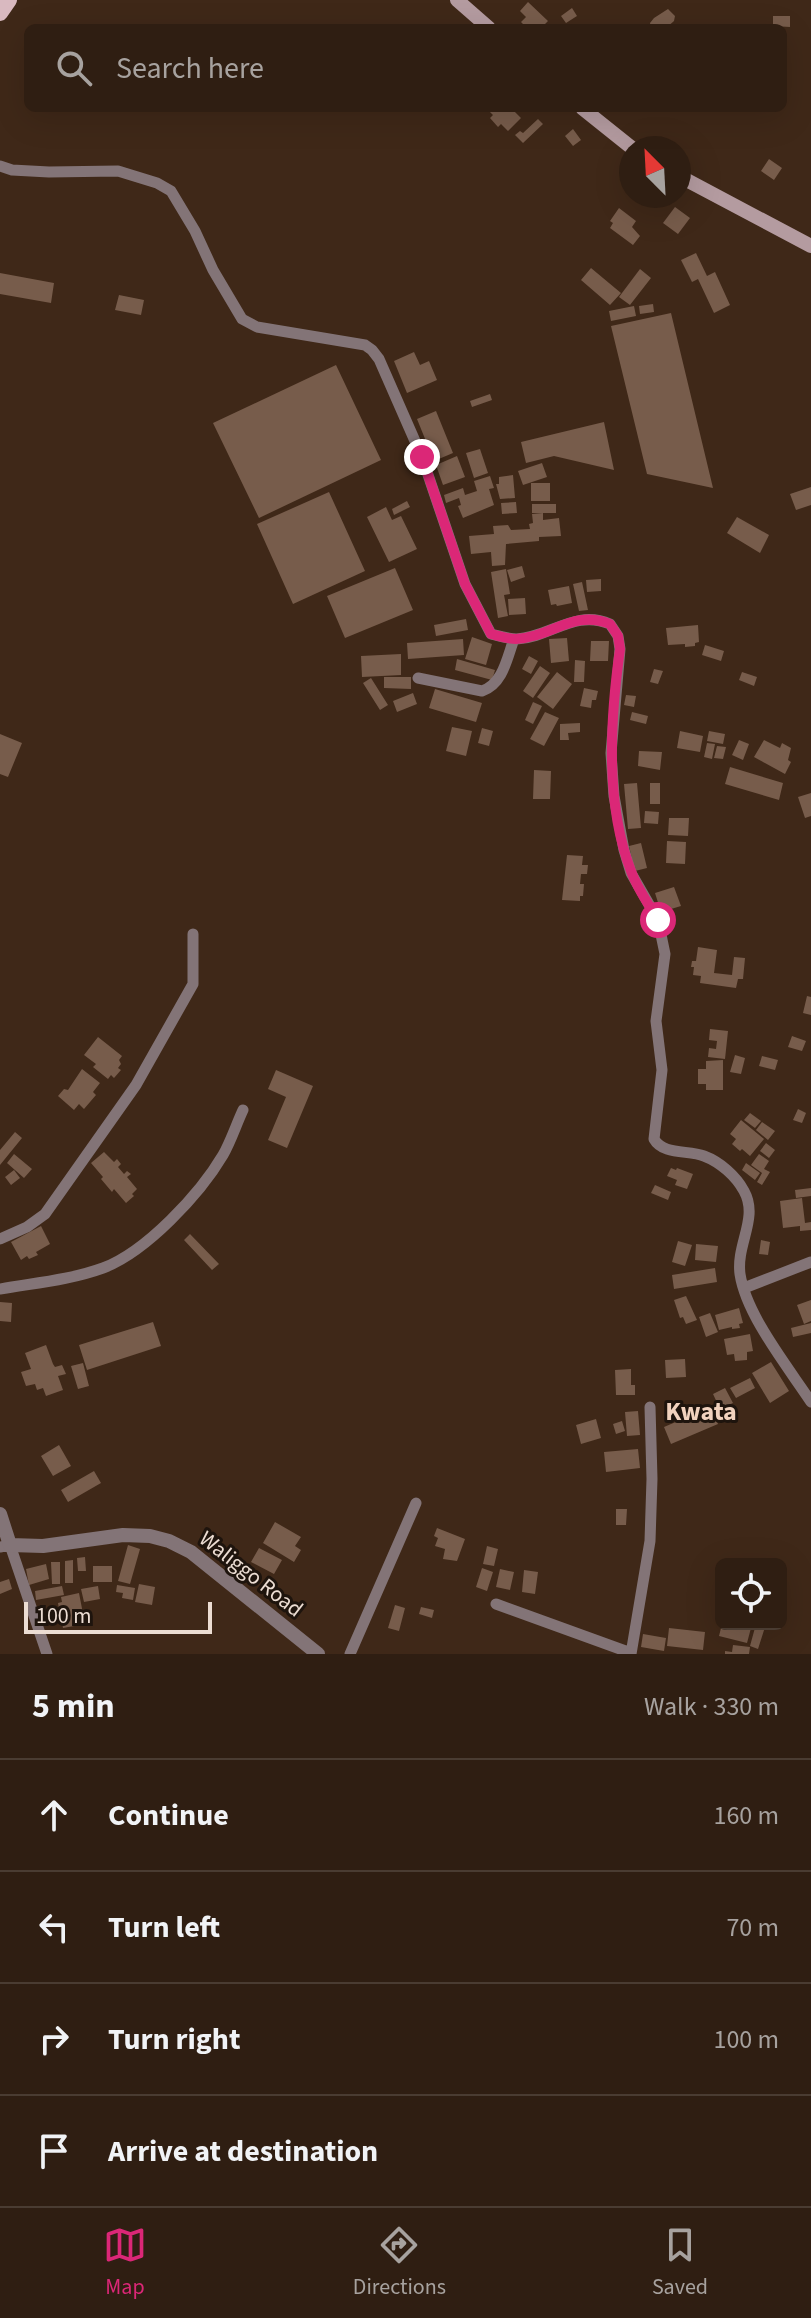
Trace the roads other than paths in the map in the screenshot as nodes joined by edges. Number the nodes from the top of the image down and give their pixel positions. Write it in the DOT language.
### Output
graph roads {
  1 [pos="9,0"];
  2 [pos="457,0"];
  3 [pos="0,13"];
  4 [pos="484,24"];
  5 [pos="587,112"];
  6 [pos="619,138"];
  7 [pos="0,166"];
  8 [pos="691,182"];
  9 [pos="811,246"];
  10 [pos="514,639"];
  11 [pos="418,678"];
  12 [pos="193,934"];
  13 [pos="243,1110"];
  14 [pos="0,1239"];
  15 [pos="811,1262"];
  16 [pos="744,1288"];
  17 [pos="0,1289"];
  18 [pos="811,1402"];
  19 [pos="650,1407"];
  20 [pos="416,1503"];
  21 [pos="0,1514"];
  22 [pos="5,1546"];
  23 [pos="496,1604"];
  24 [pos="47,1654"];
  25 [pos="318,1654"];
  26 [pos="350,1654"];
  27 [pos="631,1654"];
  1 -- 3 [label="main road"];
  2 -- 4 [label="main road"];
  5 -- 6 [label="main road"];
  7 -- 10 [label="street"];
  8 -- 9 [label="main road"];
  10 -- 11 [label="street"];
  10 -- 16 [label="street"];
  12 -- 14 [label="street"];
  13 -- 17 [label="street"];
  15 -- 16 [label="street"];
  16 -- 18 [label="street"];
  19 -- 27 [label="street"];
  20 -- 26 [label="street"];
  21 -- 22 [label="street"];
  22 -- 24 [label="street"];
  22 -- 25 [label="street, Waliggo Road"];
  23 -- 27 [label="street"];
}
